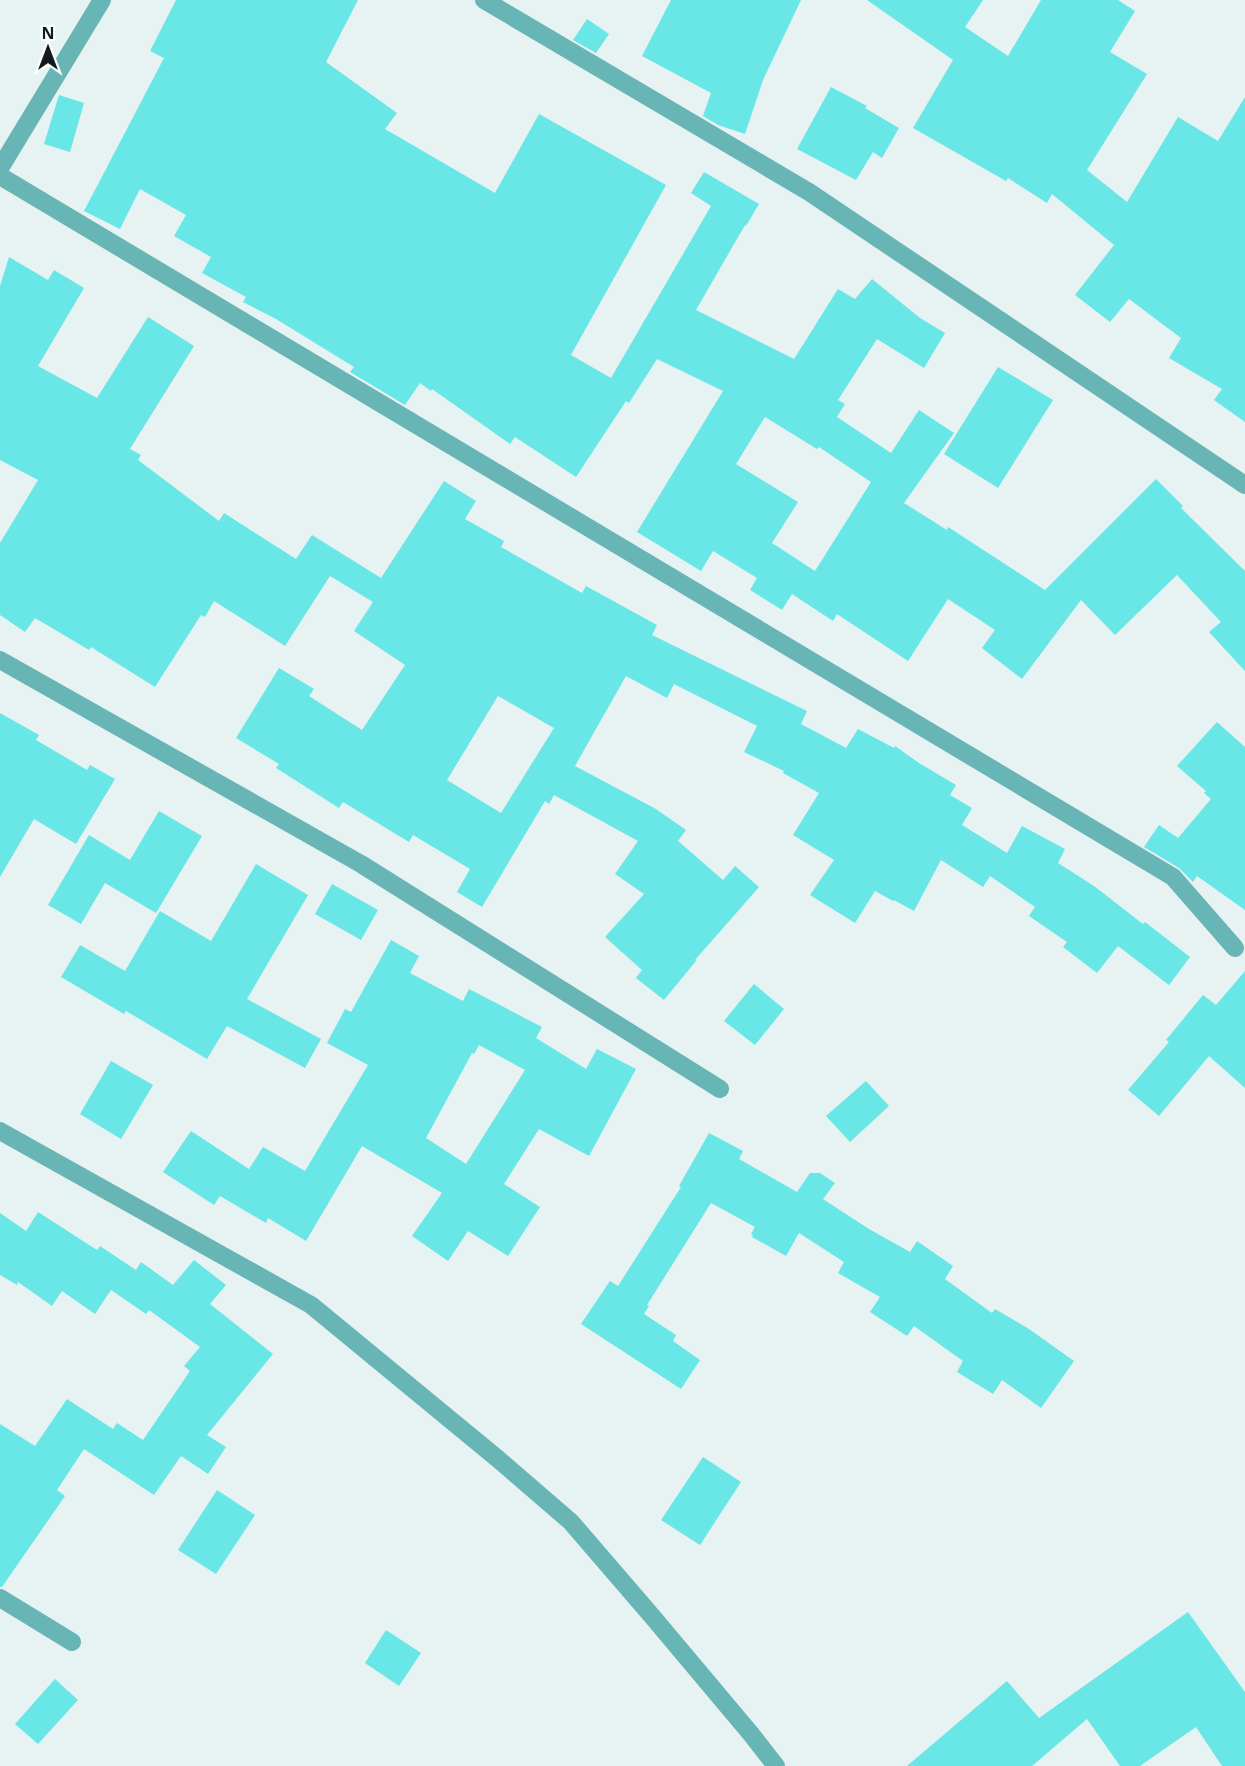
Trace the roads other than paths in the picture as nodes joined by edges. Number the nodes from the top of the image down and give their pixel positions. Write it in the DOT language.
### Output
graph roads {
  1 [pos="102,0"];
  2 [pos="484,0"];
  3 [pos="0,168"];
  4 [pos="0,176"];
  5 [pos="1245,485"];
  6 [pos="0,660"];
  7 [pos="1235,948"];
  8 [pos="720,1089"];
  9 [pos="0,1131"];
  10 [pos="0,1598"];
  11 [pos="72,1642"];
  12 [pos="776,1766"];
  1 -- 3 [label="street"];
  2 -- 5 [label="street"];
  4 -- 7 [label="street"];
  6 -- 8 [label="street"];
  9 -- 12 [label="street"];
  10 -- 11 [label="street"];
}
